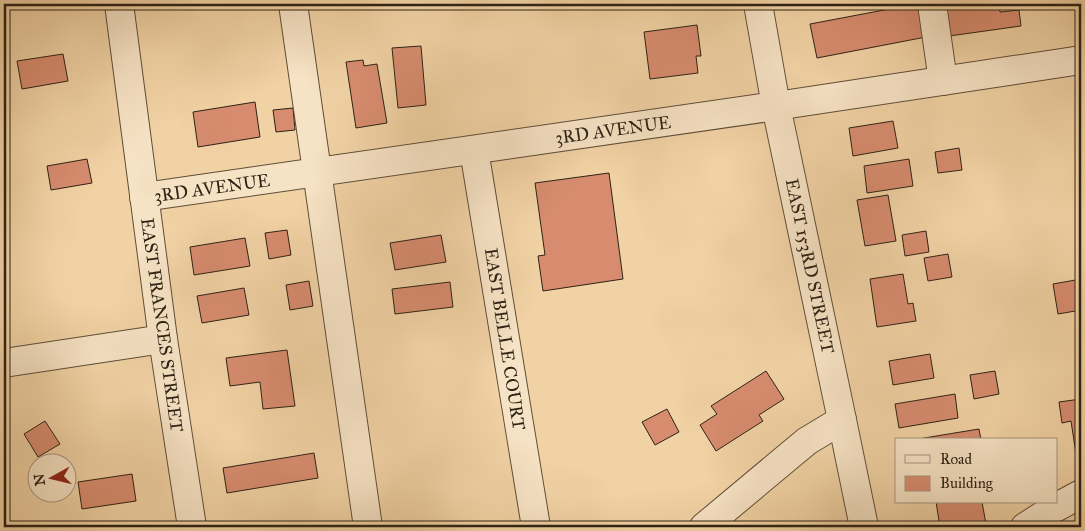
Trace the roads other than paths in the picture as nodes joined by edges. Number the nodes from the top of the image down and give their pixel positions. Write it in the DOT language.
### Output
graph roads {
  1 [pos="118,4"];
  2 [pos="294,4"];
  3 [pos="758,4"];
  4 [pos="932,4"];
  5 [pos="1081,60"];
  6 [pos="943,81"];
  7 [pos="776,106"];
  8 [pos="474,150"];
  9 [pos="317,172"];
  10 [pos="144,197"];
  11 [pos="163,339"];
  12 [pos="4,363"];
  13 [pos="842,420"];
  14 [pos="1081,494"];
  15 [pos="192,527"];
  16 [pos="368,527"];
  17 [pos="536,527"];
  18 [pos="704,527"];
  19 [pos="864,527"];
  20 [pos="1025,527"];
  1 -- 10 [label="street, EAST FRANCES STREET"];
  2 -- 9 [label="street"];
  3 -- 7 [label="street, EAST 153RD STREET"];
  4 -- 6 [label="street"];
  5 -- 6 [label="street, 3RD AVENUE"];
  6 -- 7 [label="street, 3RD AVENUE"];
  7 -- 8 [label="street, 3RD AVENUE"];
  7 -- 13 [label="street, EAST 153RD STREET"];
  8 -- 9 [label="street, 3RD AVENUE"];
  8 -- 17 [label="street, EAST BELLE COURT"];
  9 -- 10 [label="street, 3RD AVENUE"];
  9 -- 16 [label="street"];
  10 -- 11 [label="street, EAST FRANCES STREET"];
  11 -- 12 [label="street"];
  11 -- 15 [label="street, EAST FRANCES STREET"];
  13 -- 18 [label="street"];
  13 -- 19 [label="street, EAST 153RD STREET"];
  14 -- 20 [label="street"];
}
